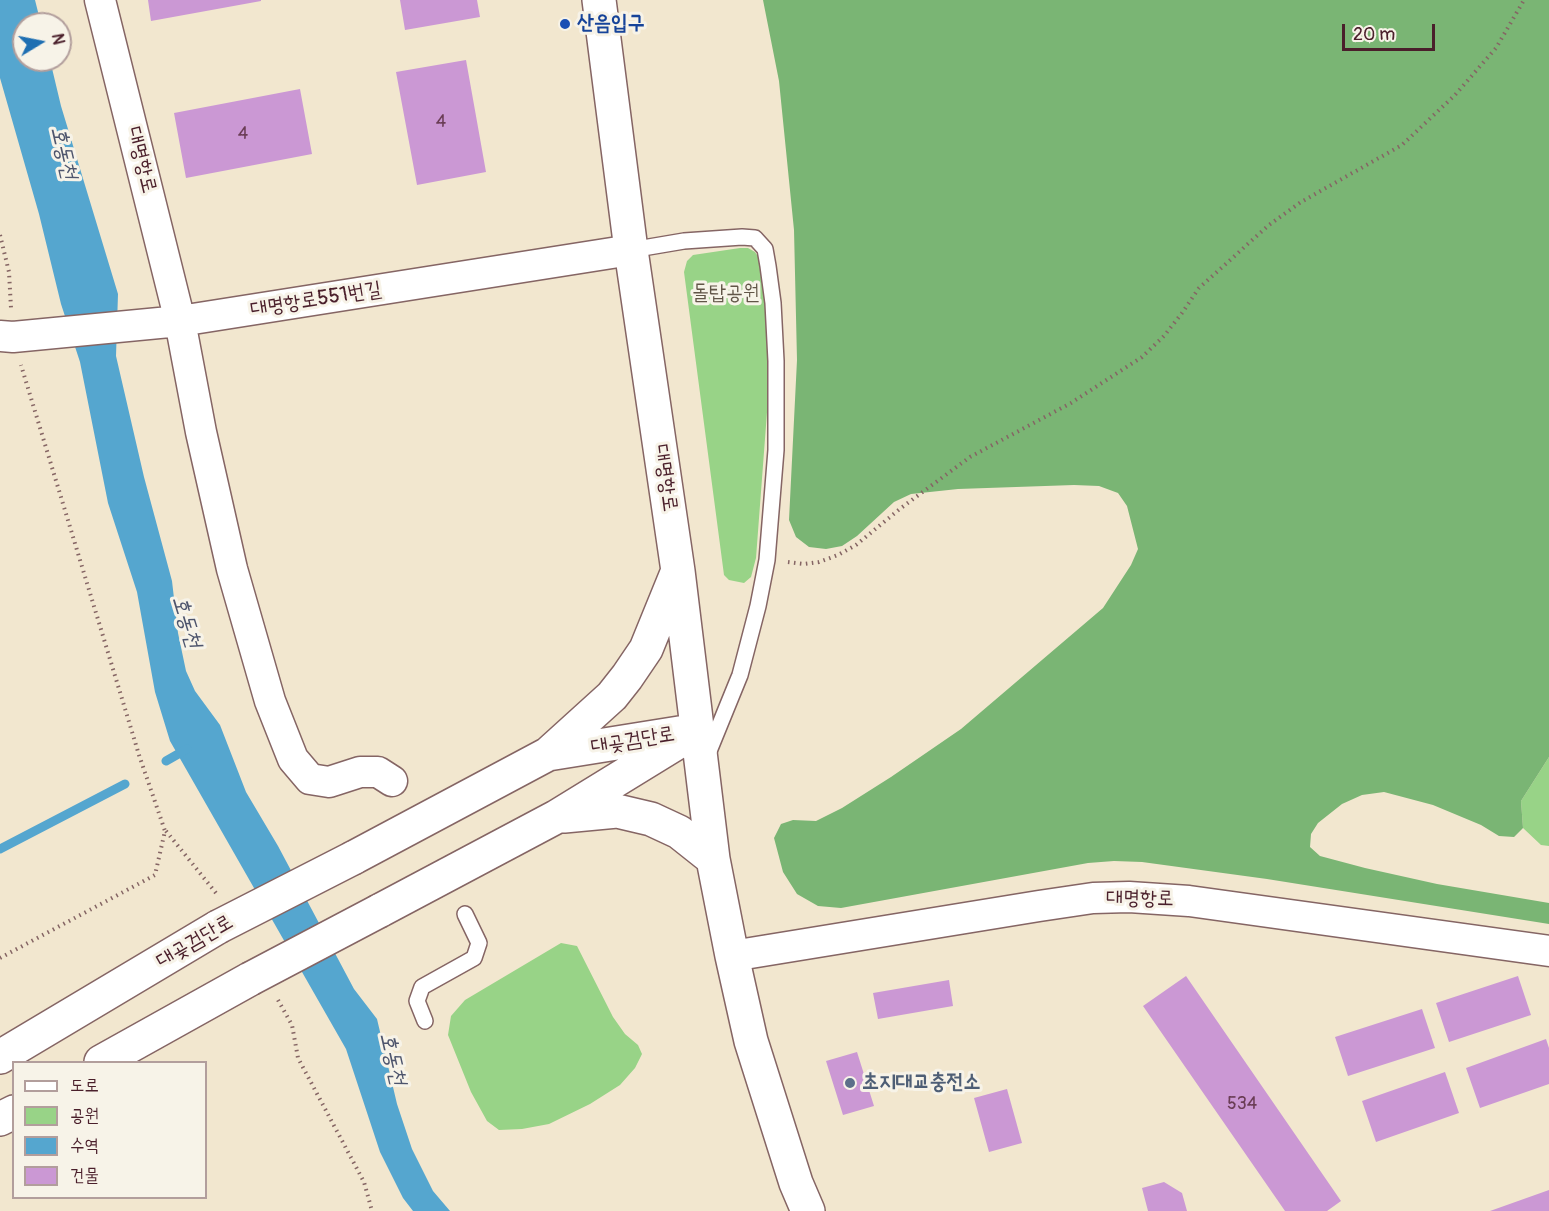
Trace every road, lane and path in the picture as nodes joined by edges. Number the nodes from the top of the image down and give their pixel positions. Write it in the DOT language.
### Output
graph roads {
  1 [pos="100,0"];
  2 [pos="599,0"];
  3 [pos="1524,0"];
  4 [pos="0,235"];
  5 [pos="631,250"];
  6 [pos="173,322"];
  7 [pos="16,336"];
  8 [pos="767,560"];
  9 [pos="678,571"];
  10 [pos="698,730"];
  11 [pos="548,754"];
  12 [pos="703,767"];
  13 [pos="392,781"];
  14 [pos="556,817"];
  15 [pos="165,831"];
  16 [pos="713,859"];
  17 [pos="218,912"];
  18 [pos="465,914"];
  19 [pos="1549,951"];
  20 [pos="732,956"];
  21 [pos="0,958"];
  22 [pos="263,987"];
  23 [pos="425,1021"];
  24 [pos="0,1057"];
  25 [pos="103,1061"];
  26 [pos="372,1211"];
  27 [pos="808,1211"];
  1 -- 6 [label="street, 대명항로"];
  2 -- 5 [label="main road, 대명항로"];
  3 -- 8 [label="path"];
  4 -- 7 [label="path"];
  5 -- 6 [label="street, 대명항로551번길"];
  5 -- 8 [label="lane"];
  5 -- 9 [label="main road, 대명항로"];
  6 -- 7 [label="street, 대명항로551번길"];
  6 -- 13 [label="street, 대명항로"];
  7 -- 15 [label="path"];
  8 -- 12 [label="lane"];
  9 -- 10 [label="main road, 대명항로"];
  9 -- 11 [label="main road"];
  10 -- 11 [label="main road, 대곶검단로"];
  10 -- 12 [label="main road, 대명항로"];
  10 -- 14 [label="main road, 대곶검단로"];
  11 -- 17 [label="main road, 대곶검단로, bridge"];
  12 -- 16 [label="main road, 대명항로"];
  14 -- 16 [label="main road"];
  14 -- 22 [label="main road, 대곶검단로, bridge"];
  15 -- 17 [label="path"];
  15 -- 21 [label="path"];
  16 -- 20 [label="main road, 대명항로"];
  17 -- 24 [label="main road, 대곶검단로"];
  18 -- 23 [label="lane"];
  19 -- 20 [label="street, 대명항로"];
  20 -- 27 [label="main road, 대명항로"];
  22 -- 25 [label="main road, 대곶검단로"];
  22 -- 26 [label="path"];
}
